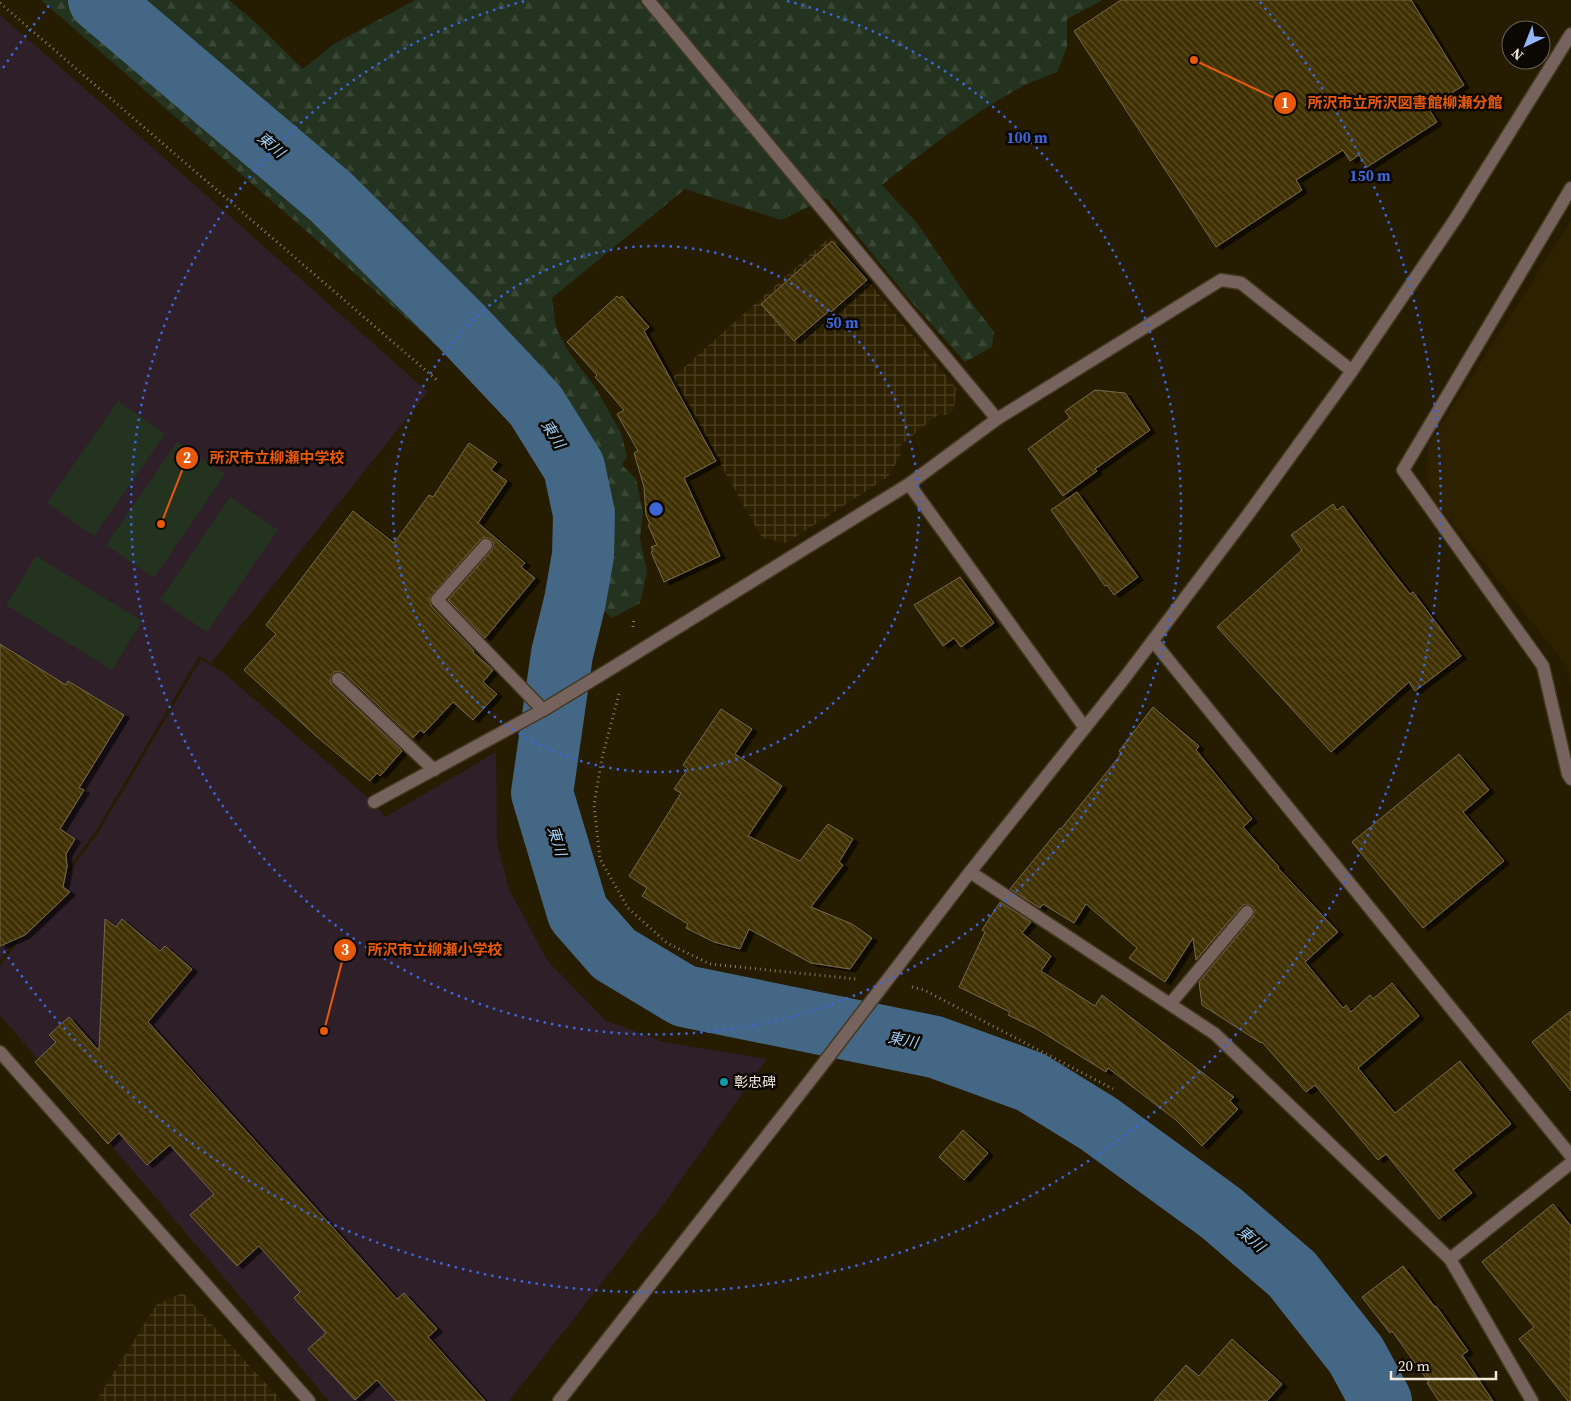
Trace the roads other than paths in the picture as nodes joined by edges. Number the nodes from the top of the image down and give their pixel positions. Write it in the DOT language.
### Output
graph roads {
  1 [pos="648,0"];
  2 [pos="1571,34"];
  3 [pos="1571,188"];
  4 [pos="1352,370"];
  5 [pos="997,419"];
  6 [pos="909,484"];
  7 [pos="486,545"];
  8 [pos="1153,641"];
  9 [pos="338,679"];
  10 [pos="543,710"];
  11 [pos="1085,728"];
  12 [pos="434,770"];
  13 [pos="1571,779"];
  14 [pos="374,802"];
  15 [pos="970,872"];
  16 [pos="1247,912"];
  17 [pos="1170,1004"];
  18 [pos="0,1052"];
  19 [pos="1571,1156"];
  20 [pos="1571,1163"];
  21 [pos="1450,1259"];
  22 [pos="309,1401"];
  23 [pos="559,1401"];
  24 [pos="1532,1401"];
  1 -- 5 [label="street"];
  2 -- 4 [label="street"];
  3 -- 13 [label="street"];
  4 -- 5 [label="street"];
  4 -- 8 [label="street"];
  5 -- 6 [label="street"];
  6 -- 10 [label="street"];
  6 -- 11 [label="street"];
  7 -- 10 [label="street"];
  8 -- 11 [label="street"];
  8 -- 19 [label="street"];
  9 -- 12 [label="street"];
  10 -- 12 [label="street"];
  11 -- 15 [label="street"];
  12 -- 14 [label="street"];
  15 -- 17 [label="street"];
  15 -- 23 [label="street"];
  16 -- 17 [label="street"];
  17 -- 21 [label="street"];
  18 -- 22 [label="street"];
  20 -- 21 [label="street"];
  21 -- 24 [label="street"];
}
